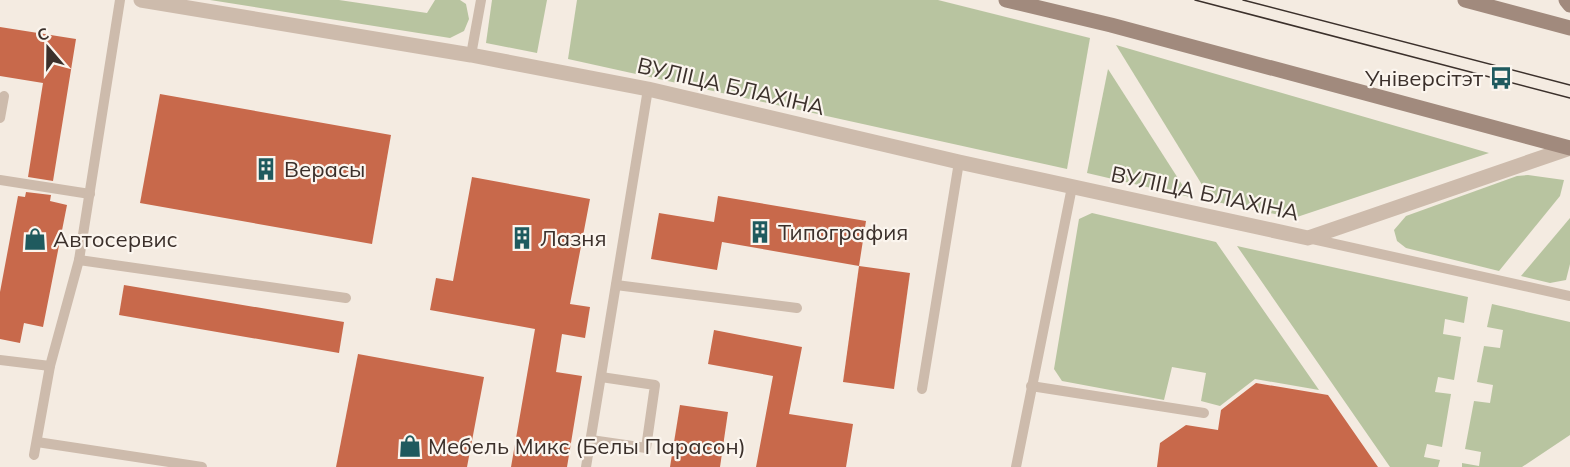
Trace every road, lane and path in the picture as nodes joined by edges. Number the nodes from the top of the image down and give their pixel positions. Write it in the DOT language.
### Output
graph roads {
  1 [pos="120,0"];
  2 [pos="141,0"];
  3 [pos="481,0"];
  4 [pos="1006,0"];
  5 [pos="1465,0"];
  6 [pos="1566,0"];
  7 [pos="1570,5"];
  8 [pos="1570,28"];
  9 [pos="471,56"];
  10 [pos="648,89"];
  11 [pos="4,96"];
  12 [pos="0,118"];
  13 [pos="1570,148"];
  14 [pos="959,162"];
  15 [pos="0,180"];
  16 [pos="1072,187"];
  17 [pos="90,194"];
  18 [pos="1308,238"];
  19 [pos="79,260"];
  20 [pos="616,285"];
  21 [pos="1570,296"];
  22 [pos="346,298"];
  23 [pos="797,308"];
  24 [pos="0,360"];
  25 [pos="50,366"];
  26 [pos="601,377"];
  27 [pos="1031,386"];
  28 [pos="922,389"];
  29 [pos="1204,413"];
  30 [pos="591,440"];
  31 [pos="37,442"];
  32 [pos="34,455"];
  33 [pos="202,467"];
  34 [pos="586,467"];
  35 [pos="1016,467"];
  1 -- 17 [label="lane"];
  2 -- 9 [label="street, ВУЛІЦА БЛАХІНА"];
  3 -- 9 [label="lane"];
  4 -- 13 [label="main road"];
  5 -- 8 [label="main road"];
  6 -- 7 [label="main road"];
  9 -- 10 [label="street, ВУЛІЦА БЛАХІНА"];
  10 -- 14 [label="street, ВУЛІЦА БЛАХІНА"];
  10 -- 20 [label="lane"];
  11 -- 12 [label="lane"];
  13 -- 18 [label="street"];
  14 -- 16 [label="street, ВУЛІЦА БЛАХІНА"];
  14 -- 28 [label="lane"];
  15 -- 17 [label="lane"];
  16 -- 18 [label="street, ВУЛІЦА БЛАХІНА"];
  16 -- 27 [label="lane"];
  17 -- 19 [label="lane"];
  18 -- 21 [label="lane"];
  19 -- 22 [label="lane"];
  19 -- 25 [label="lane"];
  20 -- 23 [label="lane"];
  20 -- 26 [label="lane"];
  24 -- 25 [label="lane"];
  25 -- 31 [label="lane"];
  26 -- 30 [label="lane"];
  26 -- 30 [label="lane"];
  27 -- 29 [label="lane"];
  27 -- 35 [label="lane"];
  30 -- 34 [label="lane"];
  31 -- 32 [label="lane"];
  31 -- 33 [label="lane"];
}
